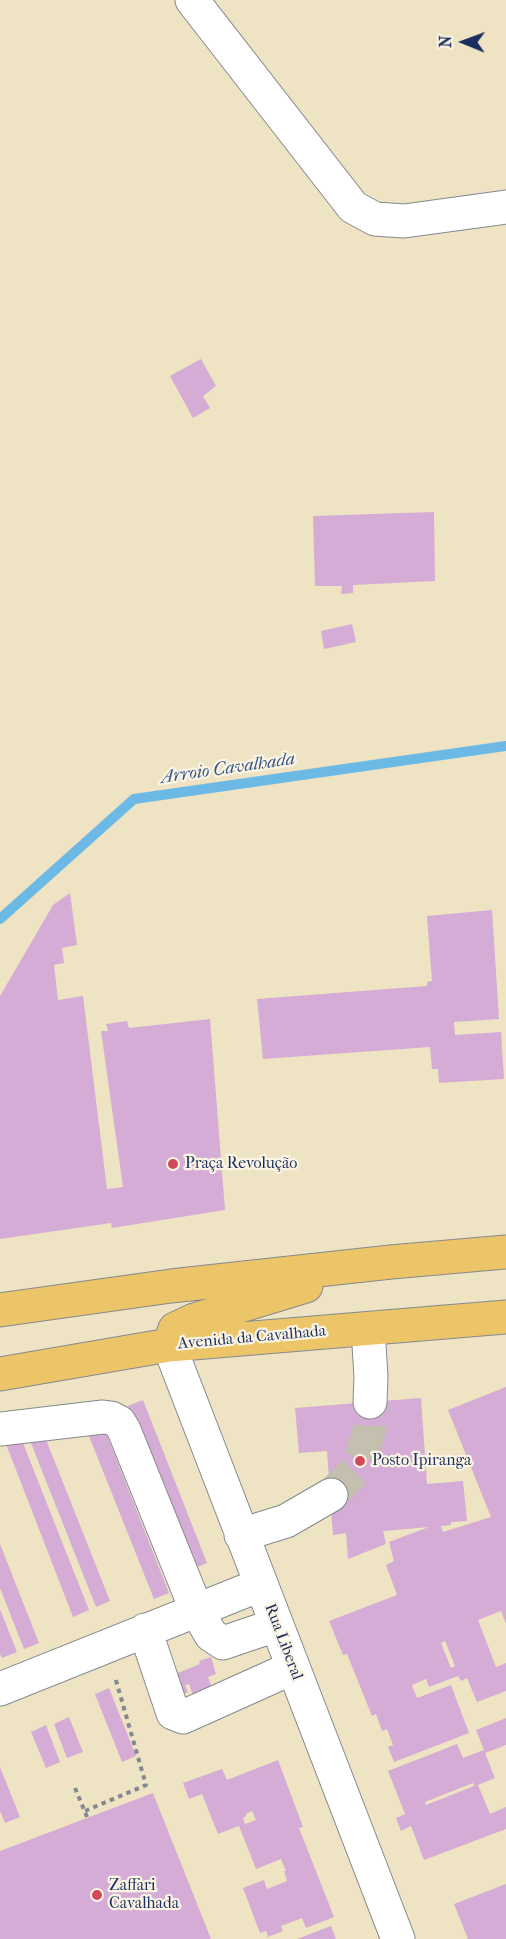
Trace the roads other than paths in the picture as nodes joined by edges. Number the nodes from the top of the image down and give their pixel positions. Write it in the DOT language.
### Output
graph roads {
  1 [pos="192,0"];
  2 [pos="506,207"];
  3 [pos="506,1252"];
  4 [pos="391,1262"];
  5 [pos="0,1310"];
  6 [pos="506,1317"];
  7 [pos="368,1329"];
  8 [pos="169,1345"];
  9 [pos="0,1374"];
  10 [pos="370,1402"];
  11 [pos="0,1429"];
  12 [pos="331,1496"];
  13 [pos="241,1535"];
  14 [pos="260,1585"];
  15 [pos="196,1609"];
  16 [pos="276,1624"];
  17 [pos="145,1630"];
  18 [pos="292,1668"];
  19 [pos="0,1689"];
  20 [pos="398,1939"];
  1 -- 2 [label="street"];
  3 -- 4 [label="main road"];
  4 -- 5 [label="main road"];
  4 -- 8 [label="main road"];
  6 -- 7 [label="main road, Avenida da Cavalhada"];
  7 -- 8 [label="main road, Avenida da Cavalhada"];
  7 -- 10 [label="street"];
  8 -- 9 [label="main road, Avenida da Cavalhada"];
  8 -- 13 [label="street, Rua Liberal"];
  11 -- 15 [label="street"];
  12 -- 13 [label="street"];
  13 -- 14 [label="street, Rua Liberal"];
  14 -- 15 [label="street"];
  14 -- 16 [label="street, Rua Liberal"];
  15 -- 16 [label="street"];
  15 -- 17 [label="street"];
  16 -- 18 [label="street, Rua Liberal"];
  17 -- 18 [label="street"];
  17 -- 19 [label="street"];
  18 -- 20 [label="street, Rua Liberal"];
}
